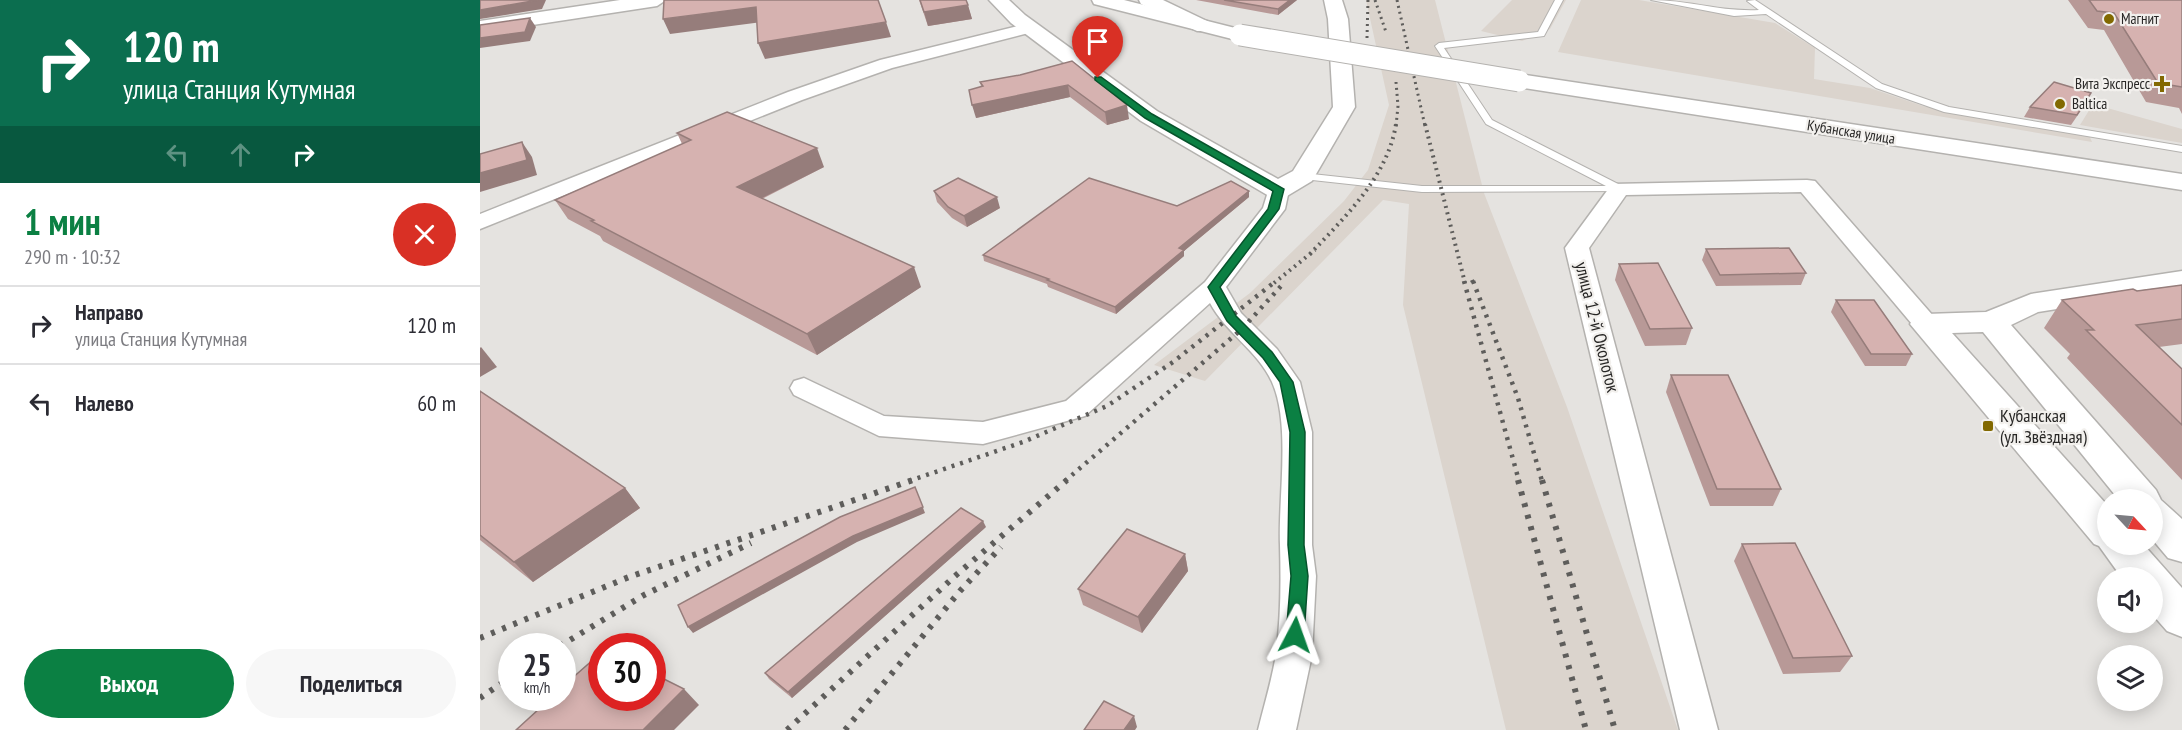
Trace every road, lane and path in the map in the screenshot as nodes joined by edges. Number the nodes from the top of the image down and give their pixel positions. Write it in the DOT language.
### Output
graph roads {
  1 [pos="612,0"];
  2 [pos="657,0"];
  3 [pos="998,0"];
  4 [pos="1101,0"];
  5 [pos="1148,0"];
  6 [pos="1333,0"];
  7 [pos="1559,0"];
  8 [pos="1655,0"];
  9 [pos="1751,1"];
  10 [pos="1767,12"];
  11 [pos="480,25"];
  12 [pos="1204,27"];
  13 [pos="1030,28"];
  14 [pos="2182,149"];
  15 [pos="1290,183"];
  16 [pos="2182,183"];
  17 [pos="1620,189"];
  18 [pos="480,222"];
  19 [pos="2182,280"];
  20 [pos="1214,287"];
  21 [pos="1991,322"];
  22 [pos="1926,324"];
  23 [pos="804,388"];
  24 [pos="2133,489"];
  25 [pos="2097,520"];
  26 [pos="2163,524"];
  27 [pos="2182,546"];
  28 [pos="2127,555"];
  29 [pos="2138,567"];
  30 [pos="2163,596"];
  31 [pos="2182,618"];
  32 [pos="1277,730"];
  33 [pos="1699,730"];
  1 -- 11 [label="main road"];
  2 -- 11 [label="main road"];
  3 -- 13 [label="main road"];
  4 -- 12 [label="main road"];
  5 -- 12 [label="main road"];
  6 -- 15 [label="main road"];
  7 -- 17 [label="lane"];
  8 -- 10 [label="lane"];
  9 -- 10 [label="lane"];
  10 -- 14 [label="lane"];
  12 -- 16 [label="main road, Кубанская улица, bridge"];
  13 -- 15 [label="main road"];
  13 -- 18 [label="street"];
  15 -- 17 [label="lane"];
  15 -- 20 [label="street"];
  17 -- 22 [label="street"];
  17 -- 33 [label="street, улица 12-й Околоток"];
  19 -- 21 [label="main road"];
  20 -- 23 [label="street"];
  20 -- 32 [label="street"];
  21 -- 22 [label="main road"];
  21 -- 24 [label="main road"];
  22 -- 25 [label="main road"];
  26 -- 27 [label="main road"];
  28 -- 29 [label="main road"];
  30 -- 31 [label="main road"];
}
